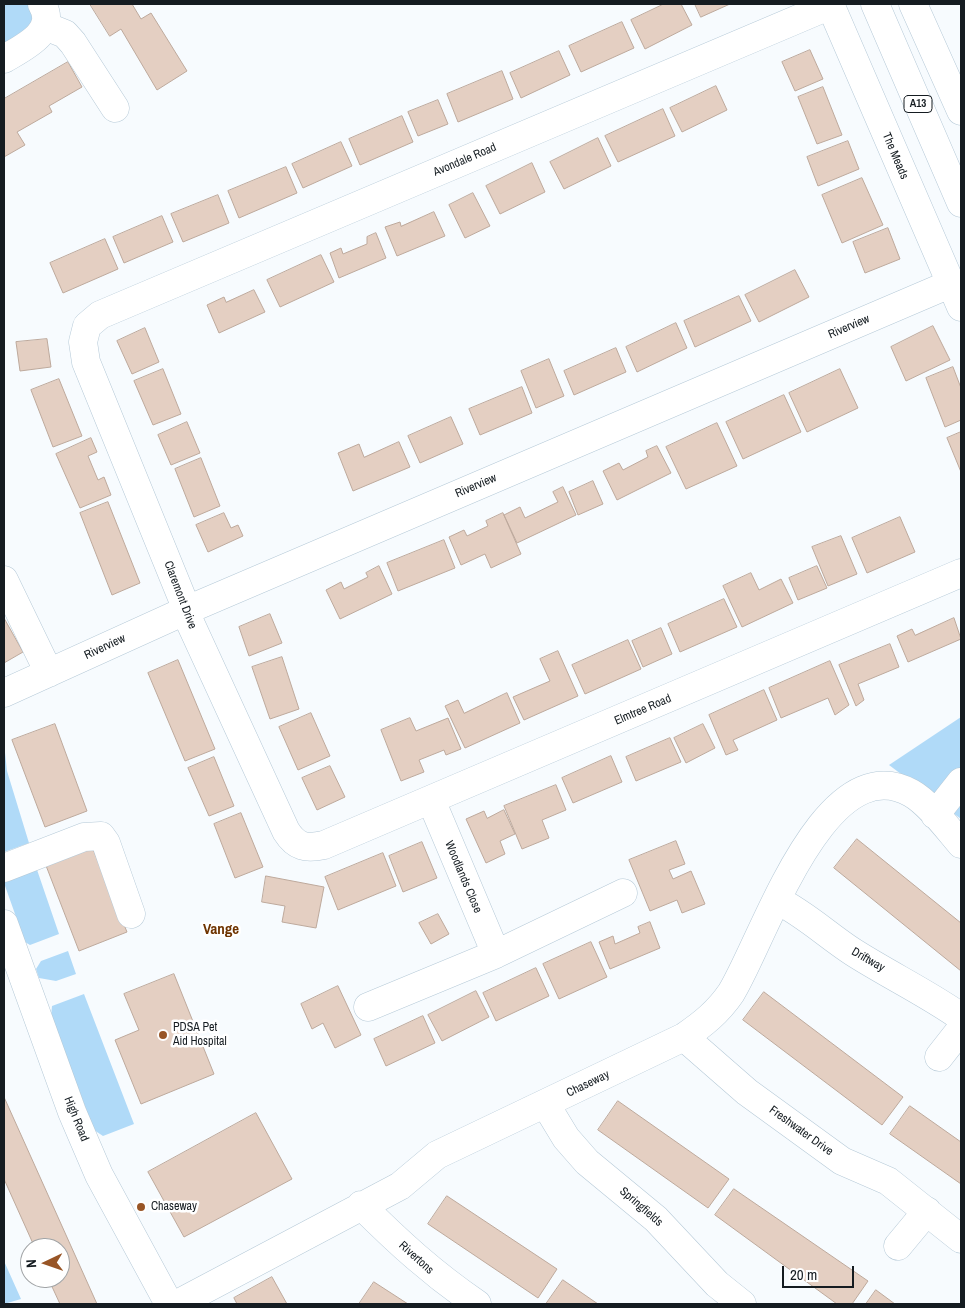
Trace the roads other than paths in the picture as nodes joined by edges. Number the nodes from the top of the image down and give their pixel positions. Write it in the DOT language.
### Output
graph roads {
  1 [pos="831,4"];
  2 [pos="875,4"];
  3 [pos="913,4"];
  4 [pos="44,15"];
  5 [pos="4,59"];
  6 [pos="115,108"];
  7 [pos="961,111"];
  8 [pos="961,203"];
  9 [pos="956,295"];
  10 [pos="100,315"];
  11 [pos="961,573"];
  12 [pos="4,580"];
  13 [pos="186,610"];
  14 [pos="49,673"];
  15 [pos="4,693"];
  16 [pos="961,782"];
  17 [pos="431,800"];
  18 [pos="935,815"];
  19 [pos="961,844"];
  20 [pos="324,845"];
  21 [pos="4,868"];
  22 [pos="623,893"];
  23 [pos="777,900"];
  24 [pos="131,914"];
  25 [pos="4,924"];
  26 [pos="496,954"];
  27 [pos="368,1007"];
  28 [pos="961,1017"];
  29 [pos="961,1028"];
  30 [pos="684,1037"];
  31 [pos="939,1058"];
  32 [pos="546,1105"];
  33 [pos="361,1205"];
  34 [pos="927,1211"];
  35 [pos="961,1239"];
  36 [pos="898,1246"];
  37 [pos="169,1304"];
  38 [pos="177,1304"];
  39 [pos="477,1304"];
  40 [pos="742,1304"];
  1 -- 9 [label="main road, The Meads"];
  1 -- 10 [label="main road, Avondale Road"];
  2 -- 8 [label="main road, A13"];
  3 -- 7 [label="main road"];
  4 -- 5 [label="main road"];
  4 -- 6 [label="main road"];
  9 -- 13 [label="main road, Riverview"];
  10 -- 13 [label="main road, Claremont Drive"];
  11 -- 17 [label="main road, Elmtree Road"];
  12 -- 14 [label="main road"];
  13 -- 14 [label="main road, Riverview"];
  13 -- 20 [label="main road, Claremont Drive"];
  14 -- 15 [label="main road, Riverview"];
  16 -- 18 [label="main road"];
  17 -- 20 [label="main road, Elmtree Road"];
  17 -- 26 [label="main road, Woodlands Close"];
  18 -- 19 [label="main road"];
  18 -- 23 [label="main road, Chaseway"];
  21 -- 24 [label="main road"];
  22 -- 26 [label="main road"];
  23 -- 28 [label="main road, Driftway"];
  23 -- 30 [label="main road, Chaseway"];
  25 -- 37 [label="main road, High Road"];
  26 -- 27 [label="main road"];
  29 -- 31 [label="main road"];
  30 -- 32 [label="main road, Chaseway"];
  30 -- 34 [label="main road, Freshwater Drive"];
  32 -- 33 [label="main road, Chaseway"];
  32 -- 40 [label="main road, Springfields"];
  33 -- 38 [label="main road, Chaseway"];
  33 -- 39 [label="main road, Rivertons"];
  34 -- 35 [label="main road, Freshwater Drive"];
  34 -- 36 [label="main road"];
}
